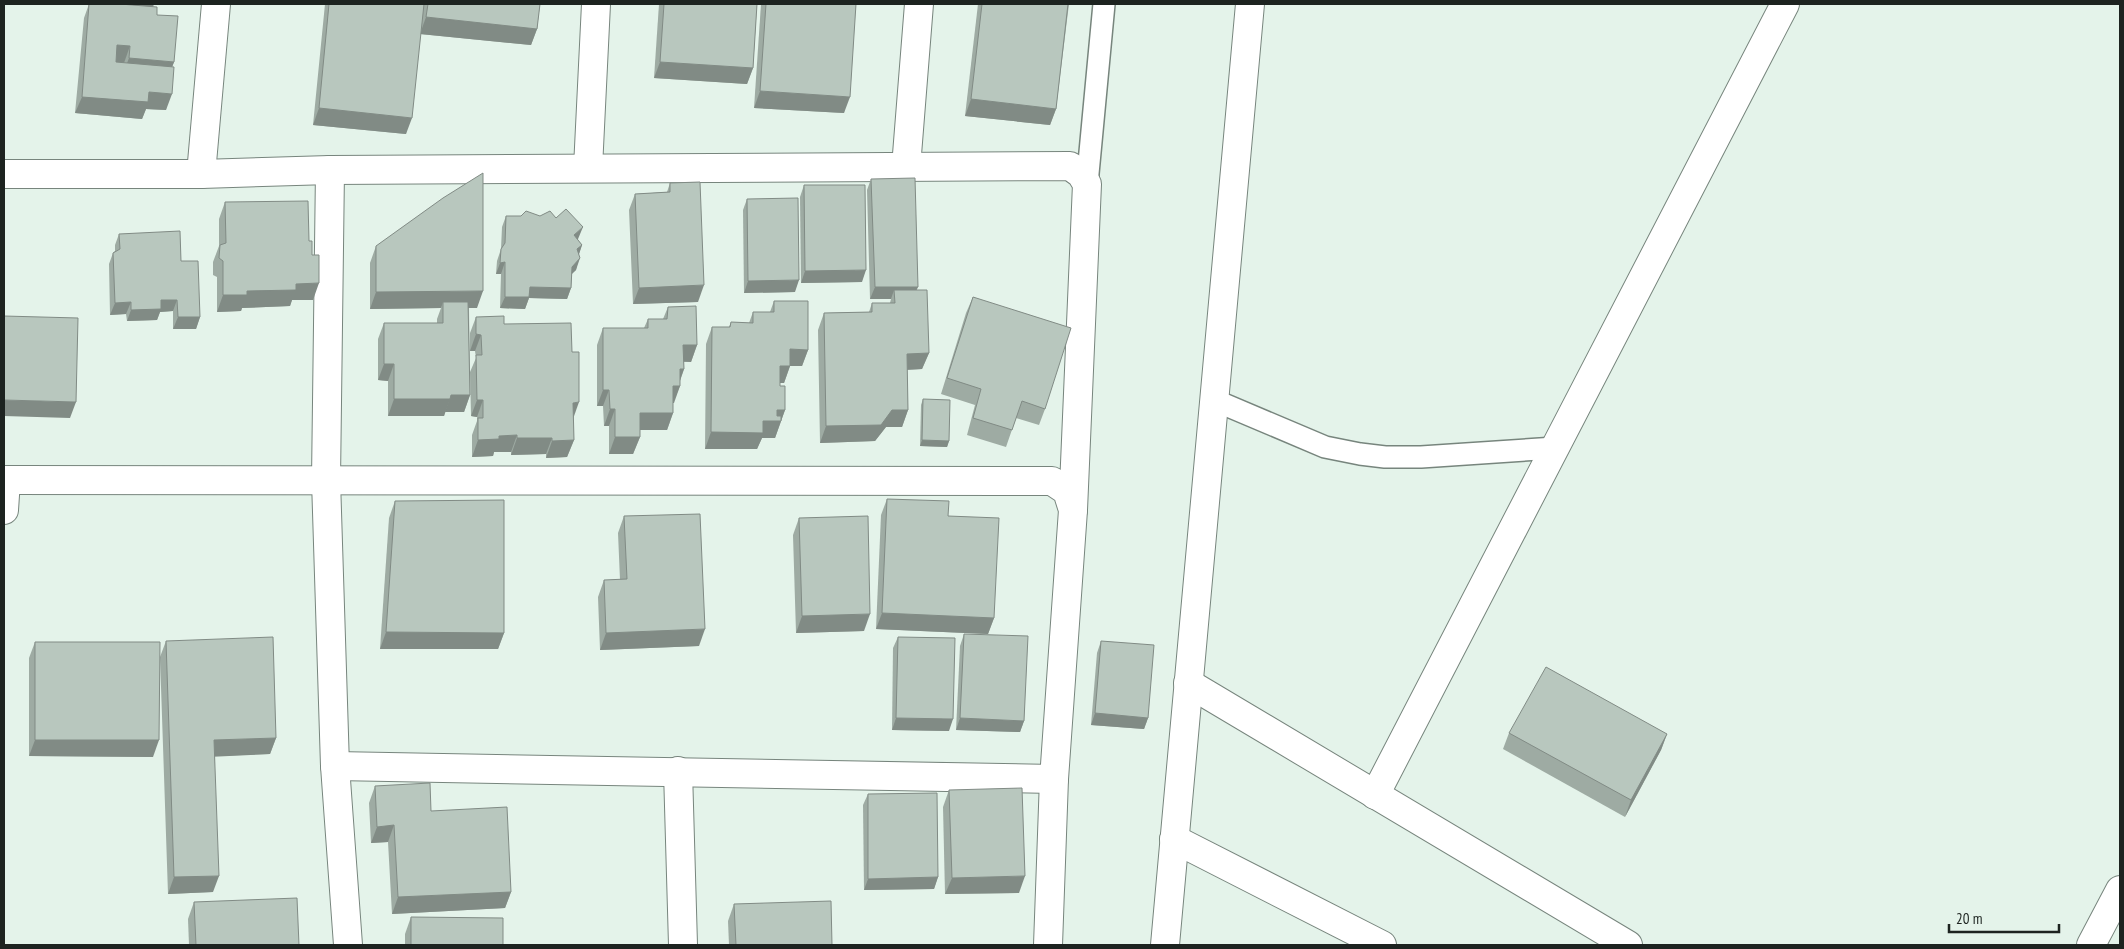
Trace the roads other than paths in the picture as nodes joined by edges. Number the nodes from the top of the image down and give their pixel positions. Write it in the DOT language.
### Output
graph roads {
  1 [pos="216,4"];
  2 [pos="596,4"];
  3 [pos="919,4"];
  4 [pos="1104,4"];
  5 [pos="1250,4"];
  6 [pos="1785,4"];
  7 [pos="906,167"];
  8 [pos="588,168"];
  9 [pos="330,170"];
  10 [pos="4,174"];
  11 [pos="200,174"];
  12 [pos="1086,184"];
  13 [pos="1214,400"];
  14 [pos="1555,448"];
  15 [pos="5,480"];
  16 [pos="326,480"];
  17 [pos="4,510"];
  18 [pos="1073,510"];
  19 [pos="1188,683"];
  20 [pos="335,766"];
  21 [pos="678,771"];
  22 [pos="1054,779"];
  23 [pos="1376,795"];
  24 [pos="1174,839"];
  25 [pos="2120,890"];
  26 [pos="348,945"];
  27 [pos="683,945"];
  28 [pos="1048,945"];
  29 [pos="1165,945"];
  30 [pos="1382,945"];
  31 [pos="1628,945"];
  32 [pos="2091,945"];
  1 -- 11 [label="street"];
  2 -- 8 [label="street"];
  3 -- 7 [label="street"];
  4 -- 12 [label="lane"];
  5 -- 13 [label="street"];
  6 -- 14 [label="street"];
  7 -- 8 [label="street"];
  7 -- 12 [label="street"];
  8 -- 9 [label="street"];
  9 -- 11 [label="street"];
  9 -- 16 [label="street"];
  10 -- 11 [label="street"];
  12 -- 18 [label="street"];
  13 -- 14 [label="lane"];
  13 -- 19 [label="street"];
  14 -- 23 [label="street"];
  15 -- 16 [label="street"];
  15 -- 17 [label="street"];
  16 -- 18 [label="street"];
  16 -- 20 [label="street"];
  18 -- 22 [label="street"];
  19 -- 23 [label="street"];
  19 -- 24 [label="street"];
  20 -- 21 [label="street"];
  20 -- 26 [label="street"];
  21 -- 22 [label="street"];
  21 -- 27 [label="street"];
  22 -- 28 [label="street"];
  23 -- 31 [label="street"];
  24 -- 29 [label="street"];
  24 -- 30 [label="street"];
  25 -- 32 [label="street"];
}
